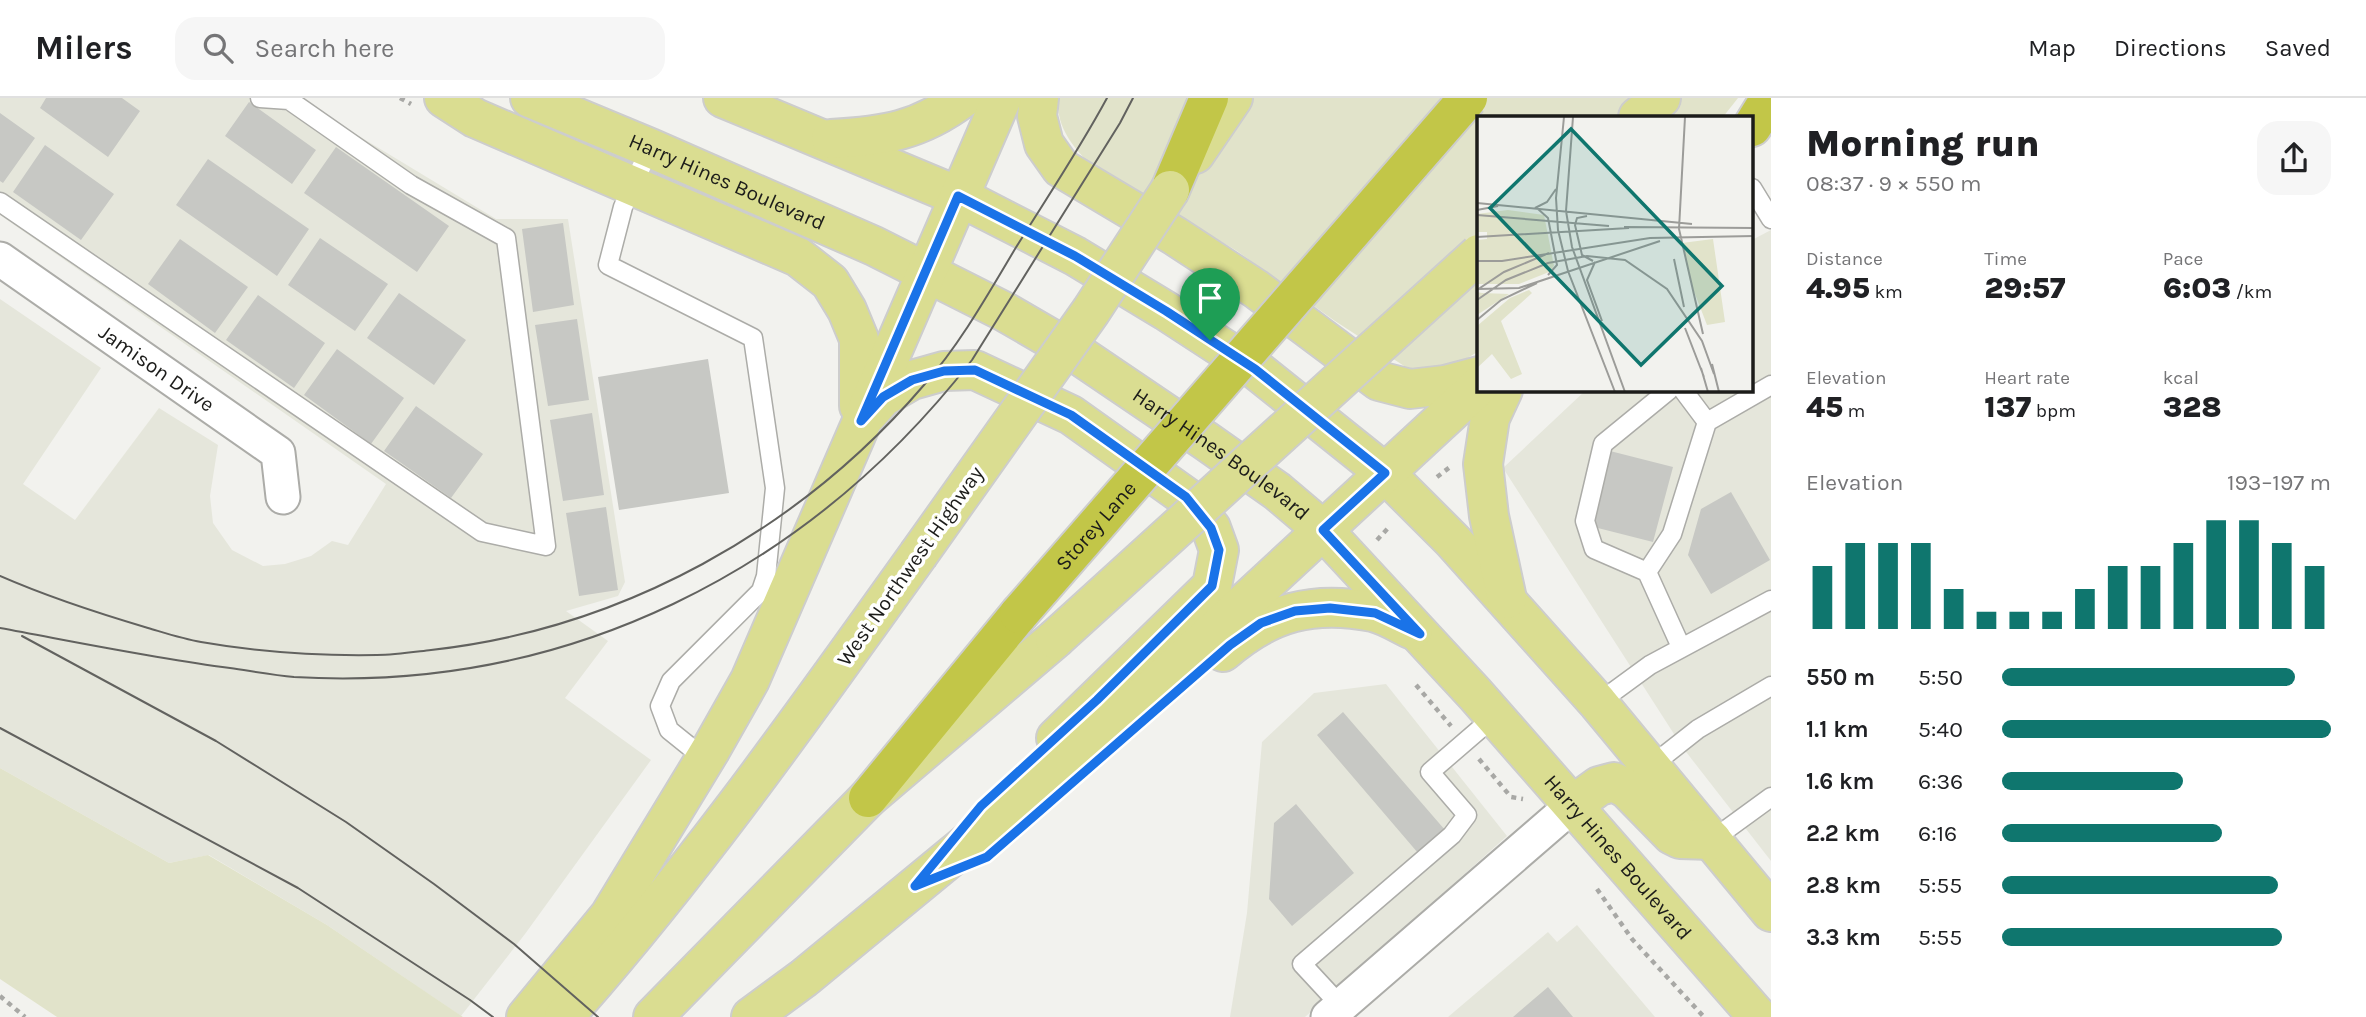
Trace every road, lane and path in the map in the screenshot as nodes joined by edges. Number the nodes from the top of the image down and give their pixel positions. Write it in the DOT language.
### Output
graph roads {
  1 [pos="260,98"];
  2 [pos="444,98"];
  3 [pos="530,98"];
  4 [pos="723,98"];
  5 [pos="962,98"];
  6 [pos="1002,98"];
  7 [pos="1039,98"];
  8 [pos="1209,98"];
  9 [pos="1233,98"];
  10 [pos="1468,98"];
  11 [pos="1661,98"];
  12 [pos="1770,98"];
  13 [pos="768,107"];
  14 [pos="1639,116"];
  15 [pos="1754,124"];
  16 [pos="1771,127"];
  17 [pos="824,140"];
  18 [pos="1754,140"];
  19 [pos="650,148"];
  20 [pos="633,184"];
  21 [pos="1170,190"];
  22 [pos="1754,191"];
  23 [pos="958,196"];
  24 [pos="0,202"];
  25 [pos="1771,219"];
  26 [pos="1477,256"];
  27 [pos="0,259"];
  28 [pos="925,273"];
  29 [pos="1477,377"];
  30 [pos="1771,385"];
  31 [pos="1477,388"];
  32 [pos="1502,392"];
  33 [pos="1668,392"];
  34 [pos="1684,392"];
  35 [pos="1707,422"];
  36 [pos="859,427"];
  37 [pos="1448,467"];
  38 [pos="1385,473"];
  39 [pos="1437,477"];
  40 [pos="283,497"];
  41 [pos="1393,523"];
  42 [pos="1323,530"];
  43 [pos="1376,540"];
  44 [pos="1647,572"];
  45 [pos="1771,600"];
  46 [pos="1508,601"];
  47 [pos="1420,634"];
  48 [pos="1681,648"];
  49 [pos="1411,679"];
  50 [pos="1771,686"];
  51 [pos="1598,703"];
  52 [pos="1495,716"];
  53 [pos="1464,742"];
  54 [pos="705,759"];
  55 [pos="1651,766"];
  56 [pos="1771,797"];
  57 [pos="868,798"];
  58 [pos="1525,800"];
  59 [pos="1574,804"];
  60 [pos="1712,840"];
  61 [pos="1594,885"];
  62 [pos="915,886"];
  63 [pos="1771,912"];
  64 [pos="0,996"];
  65 [pos="1334,1011"];
  66 [pos="25,1017"];
  67 [pos="526,1017"];
  68 [pos="564,1017"];
  69 [pos="653,1017"];
  70 [pos="751,1017"];
  71 [pos="1704,1017"];
  72 [pos="1758,1017"];
  1 -- 24 [label="lane"];
  2 -- 20 [label="main road"];
  3 -- 19 [label="main road, Harry Hines Boulevard"];
  4 -- 13 [label="main road"];
  5 -- 17 [label="main road"];
  6 -- 23 [label="main road"];
  7 -- 29 [label="main road"];
  8 -- 21 [label="highway"];
  9 -- 21 [label="main road, West Northwest Highway"];
  10 -- 57 [label="highway, Storey Lane, bridge"];
  11 -- 14 [label="main road"];
  12 -- 15 [label="highway"];
  13 -- 17 [label="main road"];
  16 -- 18 [label="main road"];
  17 -- 23 [label="main road"];
  19 -- 20 [label="lane"];
  19 -- 28 [label="main road, Harry Hines Boulevard"];
  20 -- 36 [label="main road"];
  20 -- 54 [label="lane"];
  21 -- 68 [label="main road, West Northwest Highway, bridge"];
  22 -- 25 [label="lane"];
  23 -- 28 [label="main road"];
  23 -- 38 [label="main road"];
  26 -- 57 [label="main road, bridge"];
  27 -- 40 [label="street, Jamison Drive"];
  28 -- 36 [label="main road"];
  28 -- 42 [label="main road, Harry Hines Boulevard"];
  30 -- 35 [label="lane"];
  31 -- 38 [label="main road"];
  32 -- 46 [label="main road"];
  33 -- 44 [label="lane"];
  34 -- 35 [label="lane"];
  35 -- 44 [label="lane"];
  36 -- 54 [label="main road"];
  36 -- 62 [label="main road"];
  37 -- 39 [label="path"];
  38 -- 42 [label="main road"];
  38 -- 46 [label="main road"];
  41 -- 43 [label="path"];
  42 -- 47 [label="main road, Harry Hines Boulevard"];
  42 -- 62 [label="main road"];
  44 -- 48 [label="lane"];
  45 -- 48 [label="lane"];
  46 -- 51 [label="main road"];
  47 -- 52 [label="main road, Harry Hines Boulevard"];
  47 -- 62 [label="main road"];
  48 -- 51 [label="lane"];
  49 -- 53 [label="path"];
  50 -- 55 [label="lane"];
  51 -- 55 [label="main road"];
  52 -- 53 [label="lane"];
  52 -- 59 [label="main road, Harry Hines Boulevard"];
  53 -- 58 [label="path"];
  53 -- 65 [label="lane"];
  54 -- 67 [label="main road"];
  55 -- 60 [label="main road"];
  56 -- 60 [label="lane"];
  57 -- 69 [label="main road"];
  59 -- 60 [label="main road"];
  59 -- 65 [label="street"];
  59 -- 72 [label="main road, Harry Hines Boulevard"];
  60 -- 63 [label="main road"];
  61 -- 71 [label="path"];
  62 -- 70 [label="main road"];
  64 -- 66 [label="path"];
}
